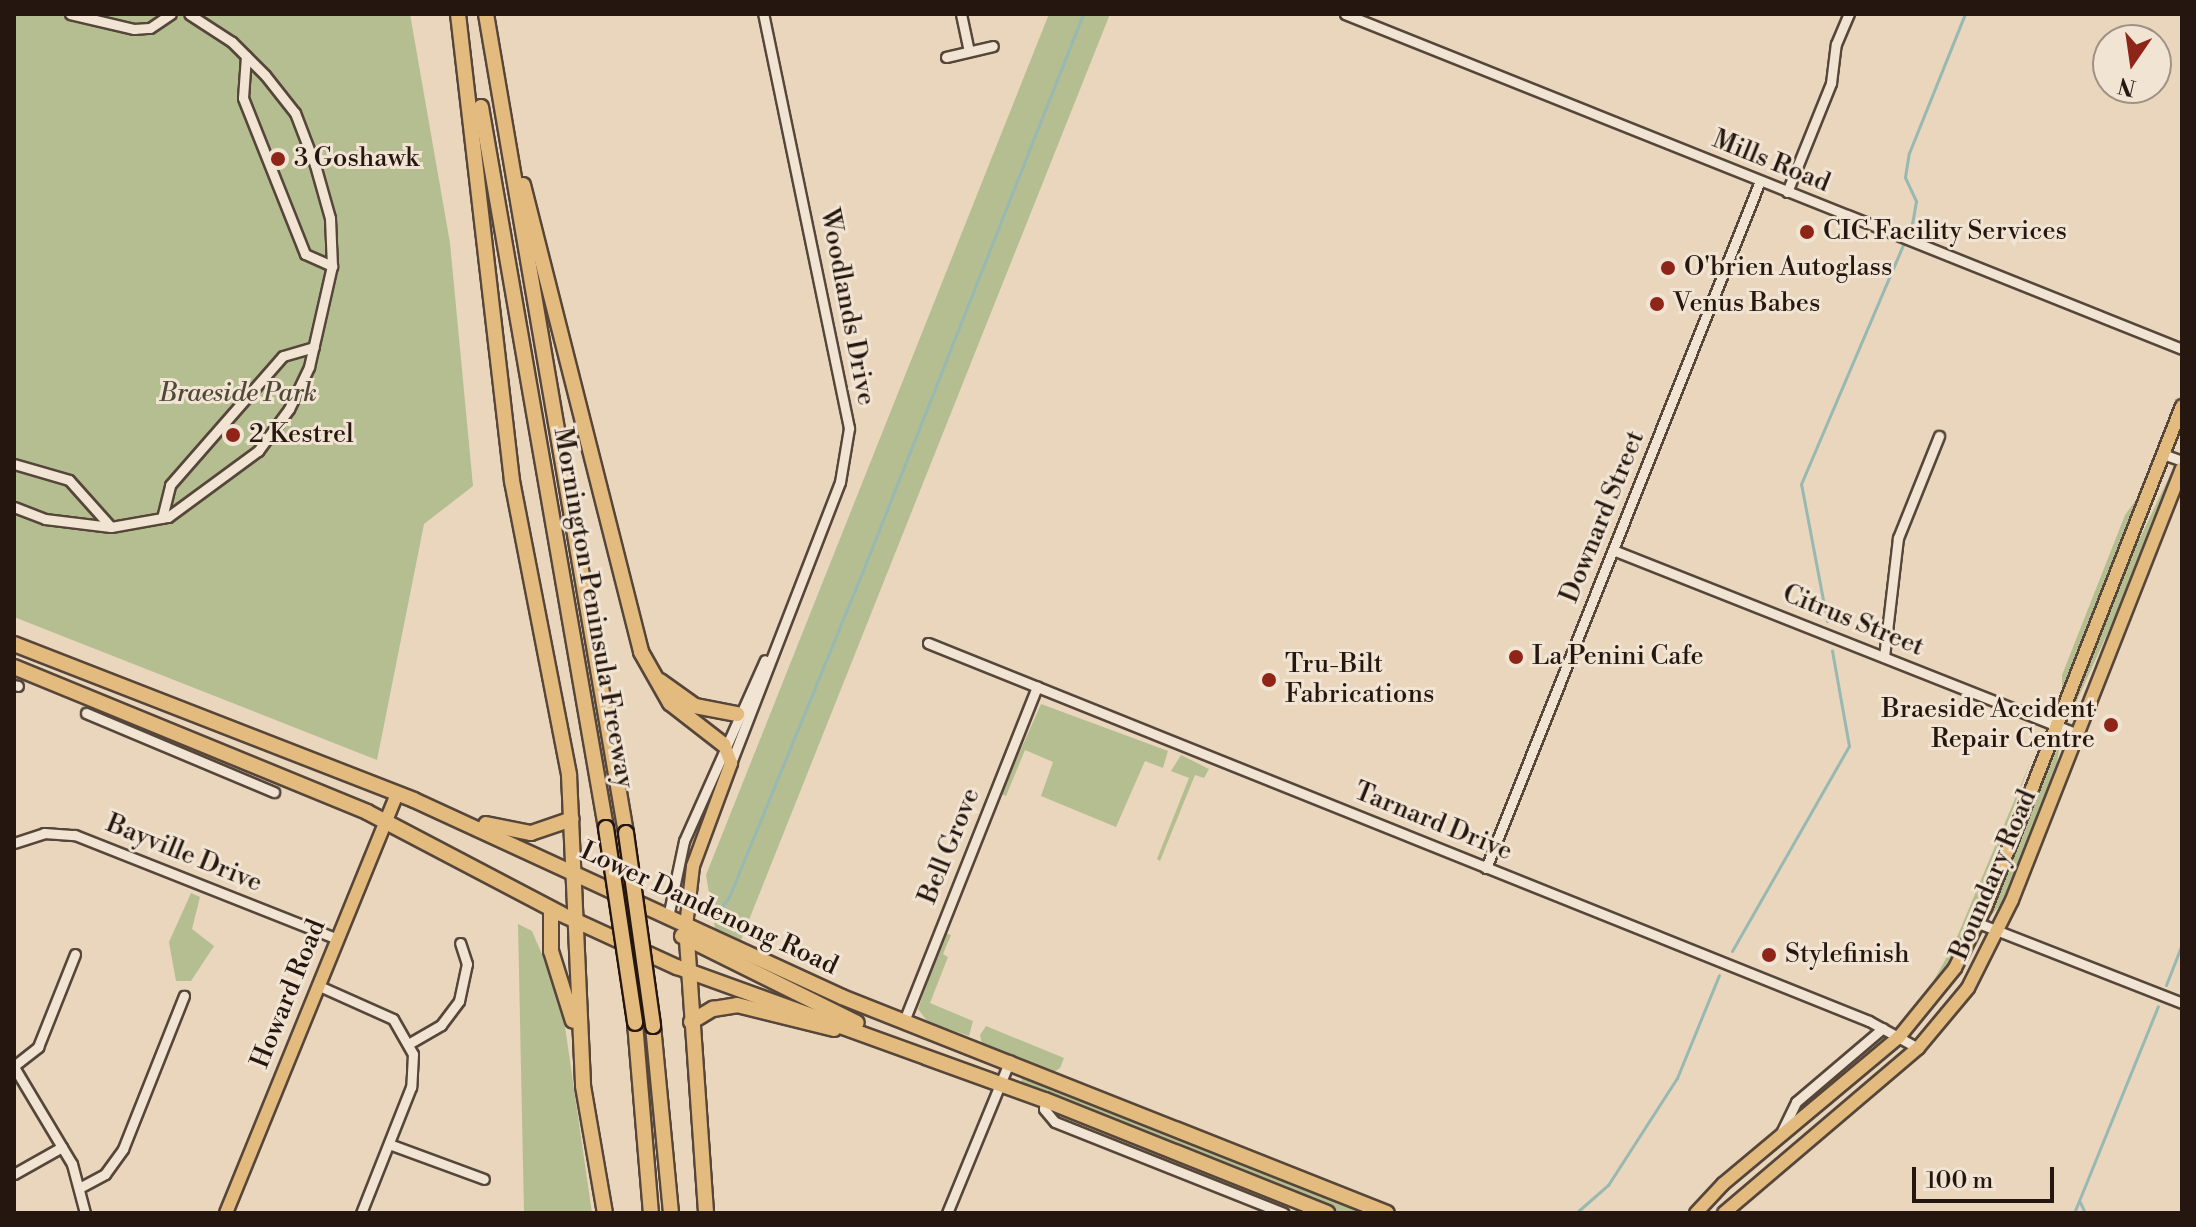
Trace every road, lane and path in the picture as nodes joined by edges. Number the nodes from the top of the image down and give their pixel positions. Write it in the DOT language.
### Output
graph roads {
  1 [pos="70,14"];
  2 [pos="171,14"];
  3 [pos="189,14"];
  4 [pos="461,14"];
  5 [pos="486,14"];
  6 [pos="763,14"];
  7 [pos="961,14"];
  8 [pos="1345,14"];
  9 [pos="1849,14"];
  10 [pos="993,46"];
  11 [pos="969,51"];
  12 [pos="246,56"];
  13 [pos="946,57"];
  14 [pos="497,84"];
  15 [pos="1760,181"];
  16 [pos="1787,192"];
  17 [pos="332,266"];
  18 [pos="314,347"];
  19 [pos="2182,349"];
  20 [pos="2182,406"];
  21 [pos="1939,436"];
  22 [pos="2163,454"];
  23 [pos="2182,461"];
  24 [pos="14,464"];
  25 [pos="2182,468"];
  26 [pos="14,507"];
  27 [pos="162,518"];
  28 [pos="111,527"];
  29 [pos="1613,550"];
  30 [pos="928,643"];
  31 [pos="14,644"];
  32 [pos="773,647"];
  33 [pos="1884,657"];
  34 [pos="14,667"];
  35 [pos="649,669"];
  36 [pos="1037,687"];
  37 [pos="101,701"];
  38 [pos="86,713"];
  39 [pos="737,714"];
  40 [pos="105,721"];
  41 [pos="2056,726"];
  42 [pos="2077,734"];
  43 [pos="724,745"];
  44 [pos="731,763"];
  45 [pos="290,777"];
  46 [pos="252,780"];
  47 [pos="274,792"];
  48 [pos="397,793"];
  49 [pos="414,800"];
  50 [pos="572,819"];
  51 [pos="384,820"];
  52 [pos="16,837"];
  53 [pos="1486,868"];
  54 [pos="574,873"];
  55 [pos="551,909"];
  56 [pos="668,917"];
  57 [pos="574,920"];
  58 [pos="1978,923"];
  59 [pos="1999,931"];
  60 [pos="686,932"];
  61 [pos="335,938"];
  62 [pos="460,943"];
  63 [pos="75,954"];
  64 [pos="687,971"];
  65 [pos="317,985"];
  66 [pos="184,996"];
  67 [pos="2182,1003"];
  68 [pos="904,1021"];
  69 [pos="691,1022"];
  70 [pos="1883,1028"];
  71 [pos="866,1034"];
  72 [pos="1899,1037"];
  73 [pos="891,1042"];
  74 [pos="410,1043"];
  75 [pos="1918,1048"];
  76 [pos="1010,1060"];
  77 [pos="14,1067"];
  78 [pos="582,1068"];
  79 [pos="1000,1085"];
  80 [pos="1045,1100"];
  81 [pos="1780,1135"];
  82 [pos="389,1144"];
  83 [pos="62,1147"];
  84 [pos="14,1174"];
  85 [pos="484,1179"];
  86 [pos="81,1187"];
  87 [pos="85,1213"];
  88 [pos="226,1213"];
  89 [pos="361,1213"];
  90 [pos="605,1213"];
  91 [pos="651,1213"];
  92 [pos="671,1213"];
  93 [pos="706,1213"];
  94 [pos="947,1213"];
  95 [pos="1284,1213"];
  96 [pos="1327,1213"];
  97 [pos="1387,1213"];
  98 [pos="1696,1213"];
  99 [pos="1724,1213"];
  1 -- 2 [label="street"];
  3 -- 12 [label="street"];
  4 -- 50 [label="highway"];
  4 -- 91 [label="highway, Mornington Peninsula Freeway, bridge"];
  5 -- 14 [label="highway, Mornington Peninsula Freeway"];
  6 -- 32 [label="street, Woodlands Drive"];
  7 -- 11 [label="street"];
  8 -- 15 [label="street, Mills Road"];
  9 -- 16 [label="street"];
  10 -- 11 [label="street"];
  11 -- 13 [label="street"];
  12 -- 17 [label="street"];
  12 -- 17 [label="street"];
  14 -- 35 [label="highway"];
  14 -- 92 [label="highway, Mornington Peninsula Freeway, bridge"];
  15 -- 16 [label="street, Mills Road"];
  15 -- 29 [label="street, Downard Street"];
  16 -- 19 [label="street, Mills Road"];
  17 -- 18 [label="street"];
  18 -- 27 [label="street"];
  18 -- 27 [label="street"];
  20 -- 22 [label="main road, Boundary Road"];
  21 -- 33 [label="street"];
  22 -- 23 [label="street"];
  22 -- 41 [label="main road, Boundary Road"];
  24 -- 28 [label="street"];
  25 -- 42 [label="main road, Boundary Road"];
  26 -- 28 [label="street"];
  27 -- 28 [label="street"];
  29 -- 33 [label="street, Citrus Street"];
  29 -- 53 [label="street, Downard Street"];
  30 -- 36 [label="street, Tarnard Drive"];
  31 -- 48 [label="highway, Lower Dandenong Road"];
  32 -- 39 [label="street, Woodlands Drive"];
  32 -- 44 [label="street, Woodlands Drive"];
  33 -- 41 [label="street, Citrus Street"];
  34 -- 37 [label="highway, Lower Dandenong Road"];
  35 -- 39 [label="highway"];
  35 -- 43 [label="highway"];
  36 -- 53 [label="street, Tarnard Drive"];
  36 -- 68 [label="street, Bell Grove"];
  37 -- 40 [label="street"];
  37 -- 45 [label="highway, Lower Dandenong Road"];
  38 -- 40 [label="street, Lower Dandenong Road"];
  39 -- 43 [label="street, Woodlands Drive"];
  40 -- 46 [label="street, Lower Dandenong Road"];
  41 -- 42 [label="street, Citrus Street"];
  41 -- 58 [label="main road, Boundary Road"];
  42 -- 59 [label="main road, Boundary Road"];
  43 -- 44 [label="main road"];
  43 -- 56 [label="street, Woodlands Drive"];
  44 -- 60 [label="main road, Woodlands Drive"];
  45 -- 46 [label="street, Lower Dandenong Road"];
  45 -- 51 [label="highway, Lower Dandenong Road"];
  46 -- 47 [label="street, Lower Dandenong Road"];
  48 -- 49 [label="highway, Lower Dandenong Road"];
  48 -- 51 [label="main road, Howard Road"];
  49 -- 50 [label="highway"];
  49 -- 54 [label="highway, Lower Dandenong Road"];
  50 -- 54 [label="highway"];
  51 -- 55 [label="highway, Lower Dandenong Road"];
  51 -- 61 [label="main road, Howard Road"];
  52 -- 61 [label="street, Bayville Drive"];
  53 -- 70 [label="street, Tarnard Drive"];
  54 -- 56 [label="highway, Lower Dandenong Road"];
  54 -- 57 [label="highway"];
  55 -- 57 [label="highway, Lower Dandenong Road"];
  55 -- 78 [label="highway"];
  56 -- 60 [label="highway"];
  57 -- 64 [label="highway, Lower Dandenong Road"];
  57 -- 78 [label="highway"];
  58 -- 59 [label="street"];
  58 -- 72 [label="main road, Boundary Road"];
  59 -- 67 [label="street"];
  59 -- 75 [label="main road, Boundary Road"];
  60 -- 64 [label="highway"];
  60 -- 68 [label="highway, Lower Dandenong Road"];
  60 -- 73 [label="highway"];
  61 -- 65 [label="main road, Howard Road"];
  62 -- 74 [label="street"];
  63 -- 77 [label="street"];
  64 -- 69 [label="highway"];
  64 -- 71 [label="highway, Lower Dandenong Road"];
  65 -- 74 [label="street"];
  65 -- 88 [label="main road, Howard Road"];
  66 -- 86 [label="street"];
  68 -- 76 [label="highway, Lower Dandenong Road"];
  69 -- 71 [label="highway"];
  69 -- 93 [label="highway"];
  70 -- 72 [label="street, Tarnard Drive"];
  70 -- 81 [label="street, Boundary Road"];
  71 -- 73 [label="highway, Lower Dandenong Road"];
  72 -- 75 [label="street, Tarnard Drive"];
  72 -- 81 [label="main road, Boundary Road"];
  73 -- 79 [label="highway, Lower Dandenong Road"];
  74 -- 82 [label="street"];
  75 -- 99 [label="main road, Boundary Road"];
  76 -- 79 [label="street"];
  76 -- 97 [label="highway, Lower Dandenong Road"];
  77 -- 83 [label="street"];
  78 -- 90 [label="highway"];
  79 -- 80 [label="highway, Lower Dandenong Road"];
  79 -- 94 [label="street"];
  80 -- 95 [label="street"];
  80 -- 96 [label="highway, Lower Dandenong Road"];
  81 -- 98 [label="main road, Boundary Road"];
  82 -- 85 [label="street"];
  82 -- 89 [label="street"];
  83 -- 84 [label="street"];
  83 -- 86 [label="street"];
  86 -- 87 [label="street"];
}
